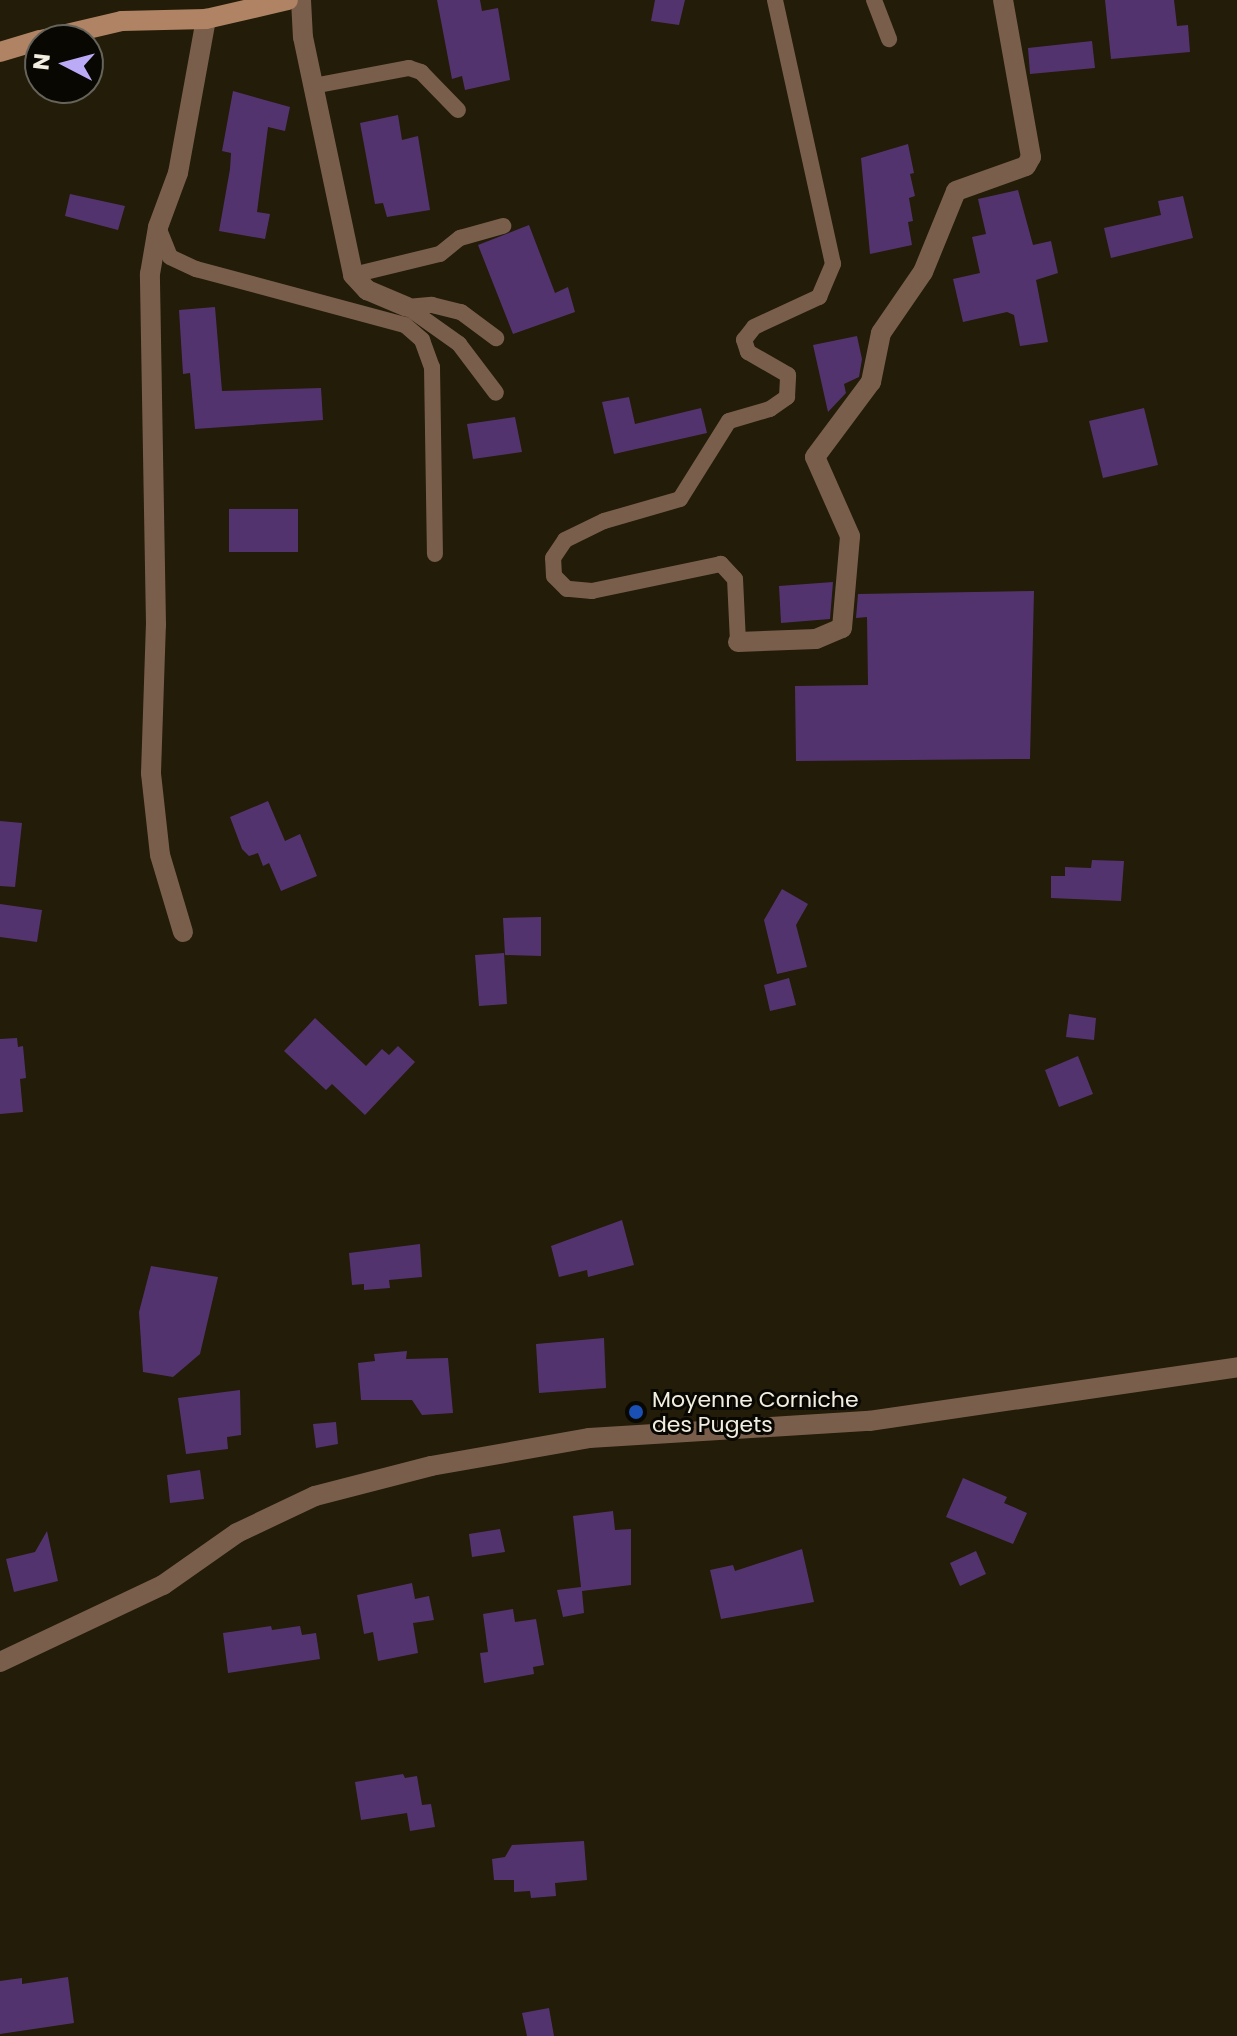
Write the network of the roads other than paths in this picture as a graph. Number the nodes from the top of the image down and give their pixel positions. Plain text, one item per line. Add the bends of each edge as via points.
1 (288, 0) edge
2 (301, 0) edge
3 (775, 0) edge
4 (874, 0) edge
5 (1003, 0) edge
6 (265, 4) edge
7 (206, 19) junction
8 (104, 25) edge
9 (889, 39) dead end
10 (24, 45) edge
11 (0, 52) edge
12 (313, 86) junction
13 (458, 110) dead end
14 (503, 226) dead end
15 (158, 227) junction
16 (353, 275) junction
17 (407, 307) junction
18 (496, 338) dead end
19 (496, 393) dead end
20 (435, 554) dead end
21 (738, 642) joint
22 (183, 932) dead end
23 (1237, 1367) edge
24 (0, 1662) edge

1 - 6 main road
2 - 12 street
3 - 21 lane via 833,264 819,297 754,327 744,340 748,352 788,375 787,397 770,409 729,421 680,499 604,521 565,540 553,558 554,576 567,589 592,591 721,564 735,579
4 - 9 lane
5 - 21 street via 1031,157 1026,166 956,191 923,272 881,333 871,382 815,457 850,536 842,628 816,639
6 - 7 main road
7 - 8 main road
7 - 15 street via 178,173
10 - 11 main road
12 - 13 lane via 409,68 421,72
12 - 16 street
14 - 16 lane via 460,238 440,254
15 - 20 lane via 170,257 196,269 405,325 422,340 432,367
15 - 22 street via 150,274 149,351 156,625 151,773 160,855
16 - 17 street via 367,290
17 - 18 lane via 432,305 461,312
17 - 19 lane via 459,344
23 - 24 street via 869,1421 589,1438 431,1466 315,1496 237,1533 163,1585

